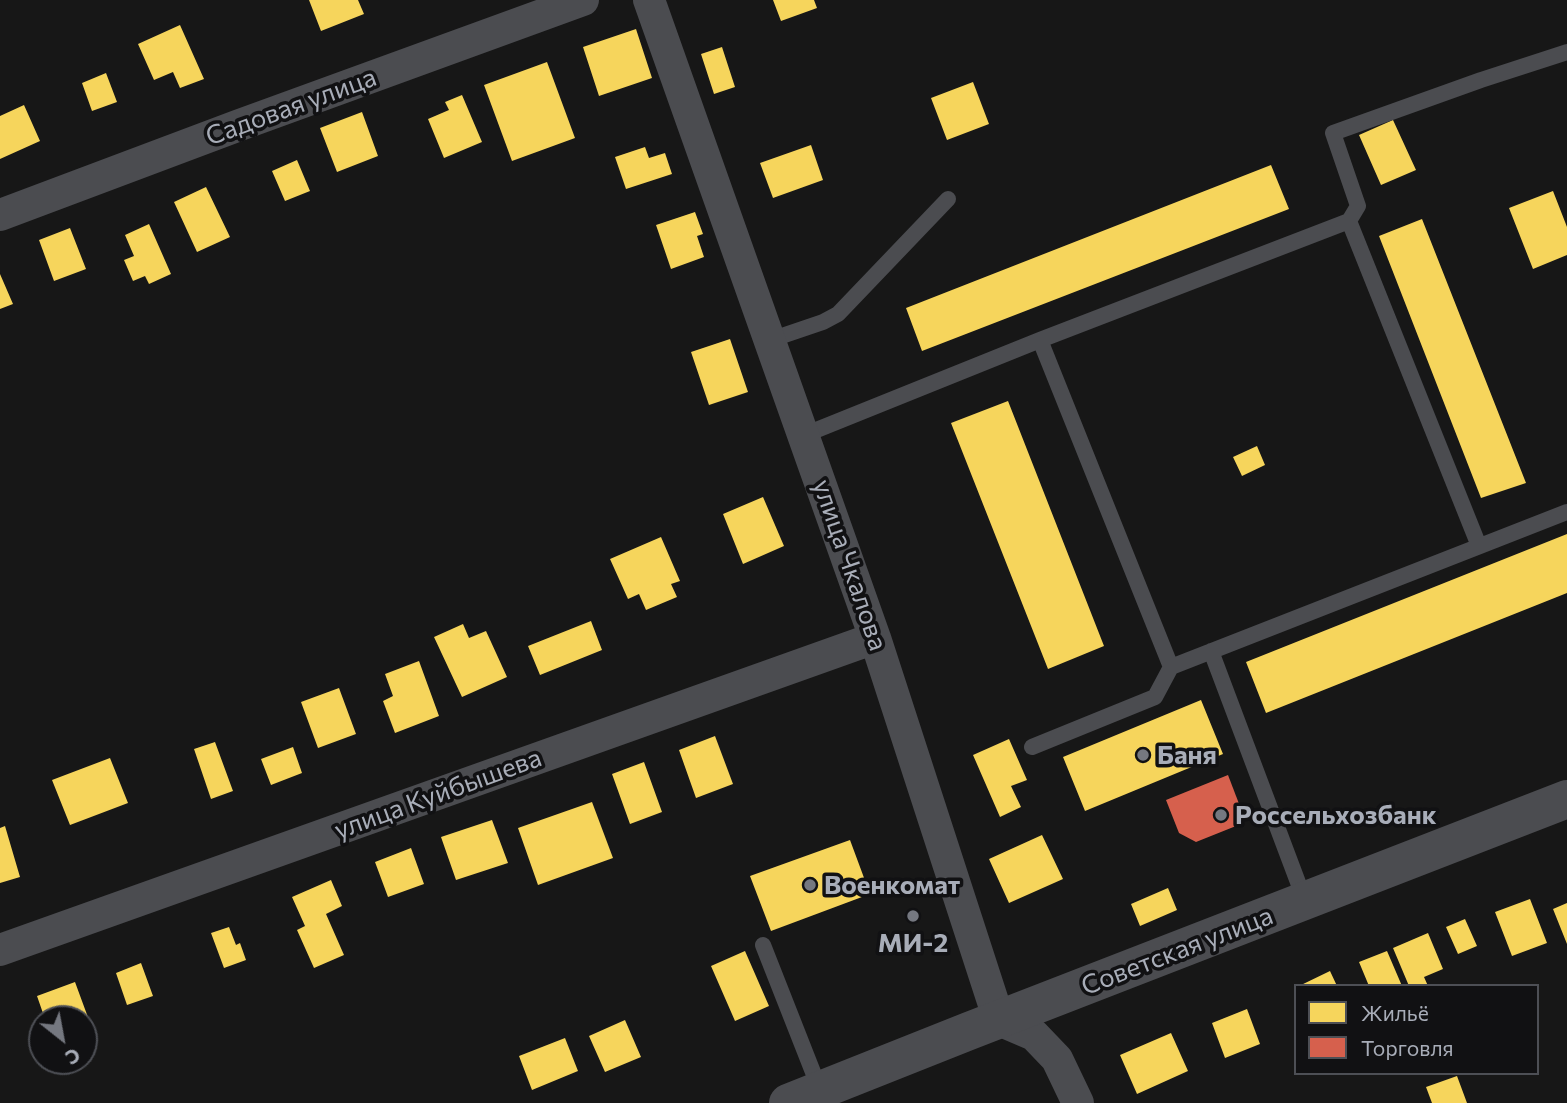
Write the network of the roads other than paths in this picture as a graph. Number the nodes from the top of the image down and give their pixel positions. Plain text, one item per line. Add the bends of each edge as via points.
1 (583, 0) edge
2 (649, 0) edge
3 (1567, 52) edge
4 (948, 199) dead end
5 (0, 215) edge
6 (1349, 221) junction
7 (770, 340) junction
8 (1040, 341) junction
9 (804, 435) junction
10 (1567, 512) edge
11 (1479, 546) junction
12 (875, 638) junction
13 (1211, 651) junction
14 (1171, 667) junction
15 (1032, 747) dead end
16 (1567, 799) edge
17 (1305, 901) junction
18 (763, 945) dead end
19 (0, 950) edge
20 (999, 1020) junction
21 (804, 1097) edge
22 (1078, 1103) edge

1 - 5 street, Садовая улица
2 - 7 street, улица Чкалова
3 - 6 lane via 1333,133 1359,206
4 - 7 lane via 838,314
6 - 8 lane
6 - 11 lane
7 - 9 street, улица Чкалова
8 - 9 lane
8 - 14 lane
9 - 12 street, улица Чкалова
10 - 11 lane
11 - 13 lane
12 - 19 street, улица Куйбышева
12 - 20 street, улица Чкалова
13 - 14 lane
13 - 17 lane
14 - 15 lane via 1155,697
16 - 17 street, Советская улица
17 - 20 street, Советская улица
18 - 21 lane
20 - 21 street, Советская улица
20 - 22 street via 1034,1035 1050,1051

